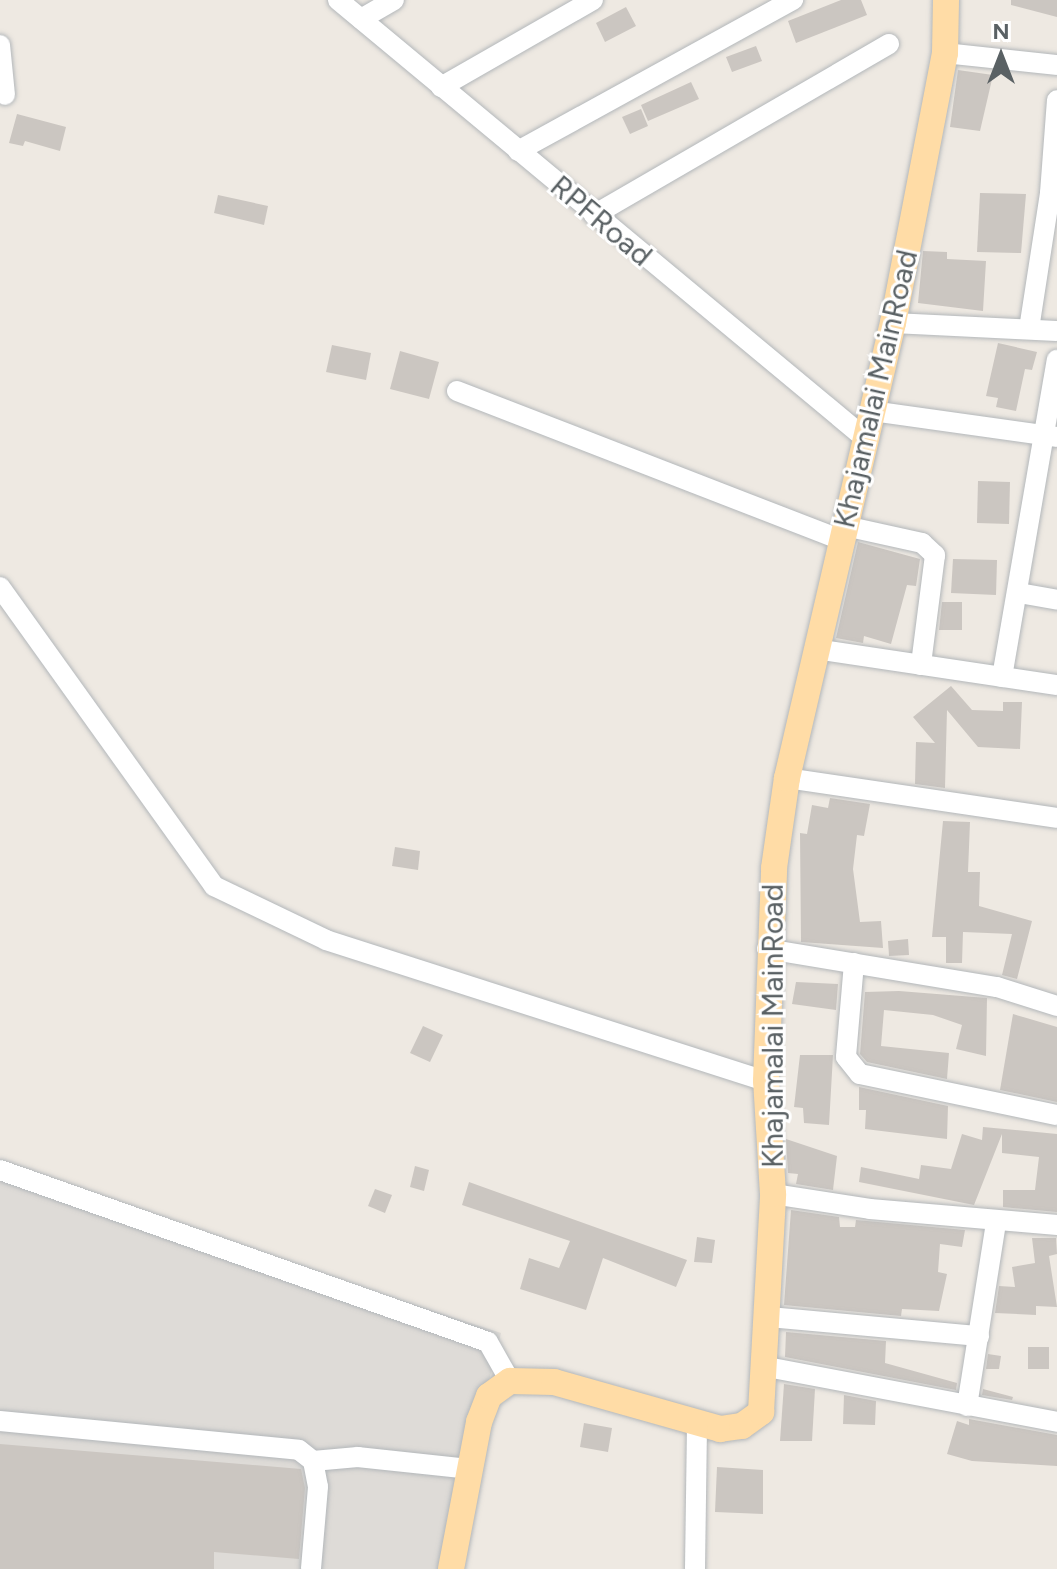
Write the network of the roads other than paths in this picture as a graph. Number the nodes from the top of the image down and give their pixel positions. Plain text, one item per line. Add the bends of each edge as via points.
1 (338, 0) edge
2 (394, 0) edge
3 (593, 0) edge
4 (793, 0) edge
5 (946, 0) edge
6 (361, 19) junction
7 (889, 44) dead end
8 (0, 45) edge
9 (945, 53) junction
10 (1057, 65) edge
11 (441, 87) junction
12 (5, 95) dead end
13 (1057, 100) edge
14 (518, 151) junction
15 (1053, 194) edge
16 (594, 215) junction
17 (893, 323) junction
18 (1029, 329) junction
19 (1057, 331) edge
20 (1057, 360) edge
21 (457, 391) dead end
22 (872, 411) junction
23 (1050, 436) edge
24 (866, 439) junction
25 (844, 533) junction
26 (0, 587) edge
27 (1019, 593) junction
28 (1057, 600) edge
29 (816, 649) junction
30 (921, 665) junction
31 (1002, 677) junction
32 (1057, 685) edge
33 (787, 778) junction
34 (1057, 818) edge
35 (767, 949) junction
36 (854, 963) junction
37 (1057, 1006) edge
38 (766, 1081) junction
39 (1057, 1115) edge
40 (0, 1170) edge
41 (773, 1194) junction
42 (996, 1222) junction
43 (1057, 1225) edge
44 (769, 1317) junction
45 (979, 1336) junction
46 (767, 1367) junction
47 (510, 1381) junction
48 (967, 1406) junction
49 (0, 1421) edge
50 (1057, 1422) edge
51 (697, 1423) junction
52 (313, 1461) junction
53 (470, 1469) junction
54 (311, 1569) edge
55 (451, 1569) edge
56 (695, 1569) edge

1 - 6 street, RPFRoad
2 - 6 street
3 - 11 street
4 - 14 street
5 - 9 main road, Khajamalai MainRoad
6 - 11 street, RPFRoad
7 - 16 street
8 - 12 street
9 - 10 street
9 - 17 main road, Khajamalai MainRoad
11 - 14 street, RPFRoad
13 - 15 street
14 - 16 street, RPFRoad
15 - 18 street
16 - 24 street, RPFRoad
17 - 18 street
17 - 22 main road, Khajamalai MainRoad
18 - 19 street
20 - 23 street
21 - 25 street
22 - 23 street
22 - 24 main road, Khajamalai MainRoad
23 - 27 street
24 - 25 main road, Khajamalai MainRoad
25 - 29 main road, Khajamalai MainRoad
25 - 30 street via 922,543 935,555
26 - 38 street via 214,886 326,940
27 - 28 street
27 - 31 street
29 - 30 street
29 - 33 main road, Khajamalai MainRoad
30 - 31 street
31 - 32 street
33 - 34 street
33 - 35 main road, Khajamalai MainRoad
35 - 36 street
35 - 38 main road, Khajamalai MainRoad
36 - 37 street via 997,987
36 - 39 street via 846,1057 860,1074
38 - 41 main road, Khajamalai MainRoad
40 - 47 street via 488,1342
41 - 42 street
41 - 44 main road, Khajamalai MainRoad
42 - 43 street
42 - 45 street
44 - 45 street
44 - 46 main road, Khajamalai MainRoad
45 - 48 street
46 - 48 street
46 - 51 main road, Khajamalai MainRoad via 761,1412 742,1426 720,1429
47 - 51 main road, Khajamalai MainRoad via 554,1382
47 - 53 main road via 489,1396
48 - 50 street
49 - 52 street via 275,1444 299,1450
51 - 56 street
52 - 53 street via 358,1457
52 - 54 street via 318,1487
53 - 55 main road

